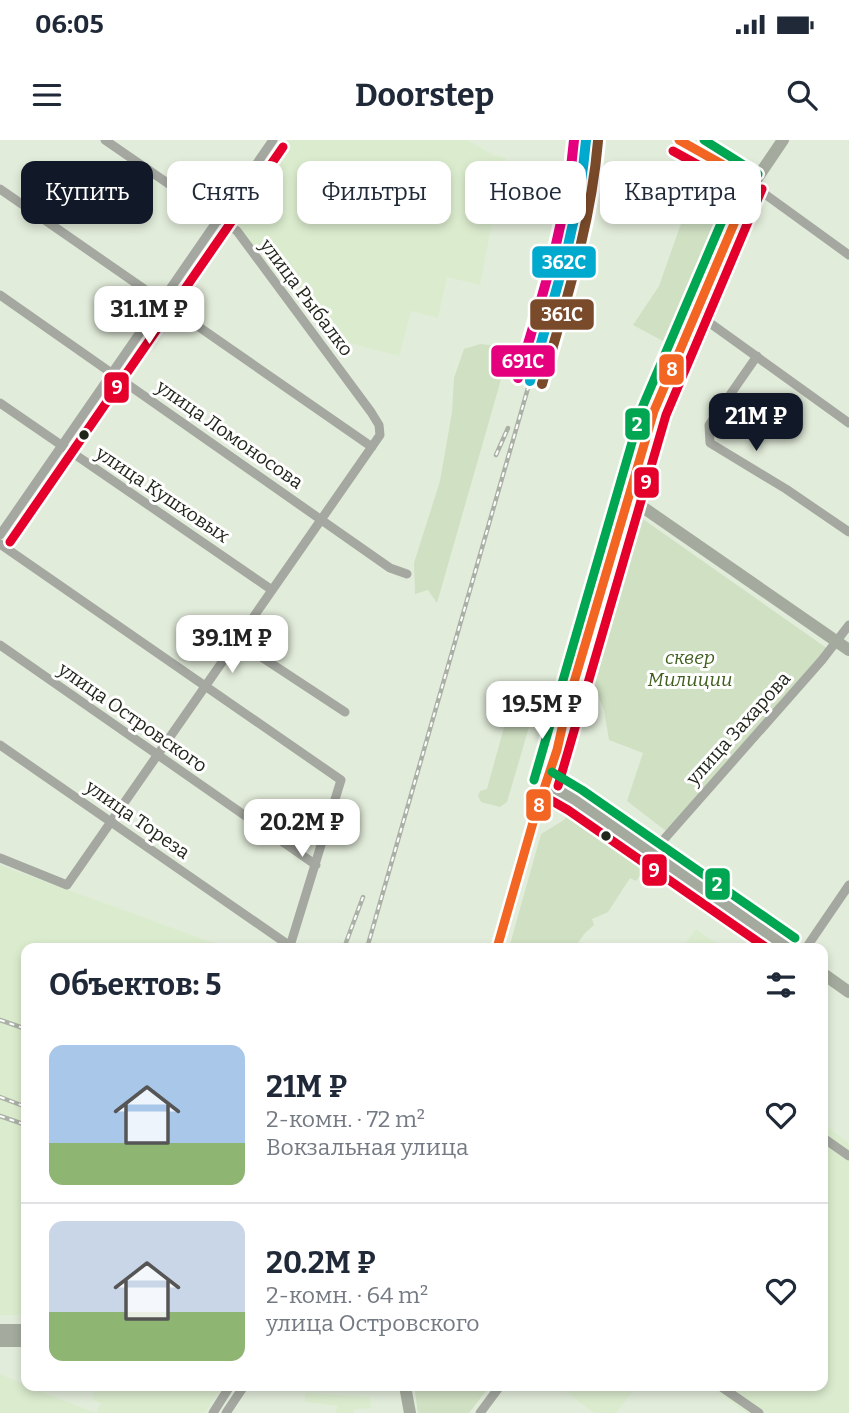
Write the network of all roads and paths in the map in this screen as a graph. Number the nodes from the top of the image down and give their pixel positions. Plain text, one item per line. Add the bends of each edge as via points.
1 (105, 140) edge
2 (273, 140) edge
3 (679, 140) edge
4 (710, 140) edge
5 (783, 140) edge
6 (710, 157) junction
7 (259, 161) edge
8 (716, 161) edge
9 (761, 170) edge
10 (167, 183) edge
11 (0, 189) edge
12 (761, 191) edge
13 (216, 224) edge
14 (226, 224) edge
15 (734, 224) edge
16 (849, 255) edge
17 (0, 296) edge
18 (162, 301) junction
19 (696, 313) junction
20 (757, 356) junction
21 (112, 374) junction
22 (0, 403) edge
23 (849, 424) edge
24 (62, 447) junction
25 (372, 447) junction
26 (628, 497) junction
27 (320, 518) junction
28 (849, 533) edge
29 (0, 535) edge
30 (0, 544) edge
31 (407, 574) dead end
32 (272, 590) junction
33 (849, 625) edge
34 (237, 641) junction
35 (836, 641) junction
36 (0, 645) edge
37 (849, 650) edge
38 (205, 687) junction
39 (345, 712) dead end
40 (0, 745) edge
41 (157, 755) junction
42 (546, 783) junction
43 (111, 821) junction
44 (651, 854) junction
45 (0, 858) edge
46 (316, 865) junction
47 (849, 885) edge
48 (285, 943) edge
49 (291, 943) edge
50 (498, 943) edge
51 (781, 943) edge
52 (809, 943) edge
53 (828, 977) edge
54 (849, 992) edge
55 (828, 1142) edge
56 (849, 1156) edge
57 (0, 1330) edge
58 (21, 1330) edge
59 (0, 1341) edge
60 (21, 1341) edge
61 (227, 1391) edge
62 (241, 1391) edge
63 (406, 1391) edge
64 (496, 1391) edge
65 (727, 1391) edge
66 (213, 1413) edge
67 (226, 1413) edge
68 (410, 1413) edge
69 (480, 1413) edge
70 (759, 1413) edge

1 - 10 street, улица Рыбалко
2 - 7 street
3 - 6 main road
4 - 6 street
5 - 9 main road
6 - 8 main road
11 - 18 street
12 - 16 street
13 - 18 street
14 - 25 street, улица Рыбалко via 237,231 371,412 380,431
15 - 19 main road
17 - 21 street, улица Ломоносова
18 - 21 street
18 - 25 street
19 - 20 street
19 - 26 main road via 654,411
20 - 23 street
20 - 28 street via 709,425 710,443
21 - 24 street
21 - 27 street, улица Ломоносова
22 - 24 street, улица Кушховых
24 - 29 street
24 - 32 street, улица Кушховых
25 - 27 street
26 - 35 main road
26 - 42 main road
27 - 31 street, улица Ломоносова via 390,568
27 - 32 street
30 - 38 street
32 - 34 street
33 - 35 street, улица Захарова
34 - 38 street
34 - 39 street
35 - 37 main road
35 - 44 street, улица Захарова
36 - 41 street, улица Островского
38 - 41 street
38 - 46 street via 341,780
40 - 43 street, улица Тореза
41 - 43 street
41 - 46 street, улица Островского
42 - 44 main road
42 - 50 main road
43 - 45 street via 67,884
43 - 48 street, улица Тореза
44 - 51 main road
46 - 49 street, улица Тореза
47 - 52 street
53 - 54 main road
55 - 56 street
57 - 58 main road
59 - 60 main road
61 - 66 street
62 - 67 street
63 - 68 main road
64 - 69 street
65 - 70 street

